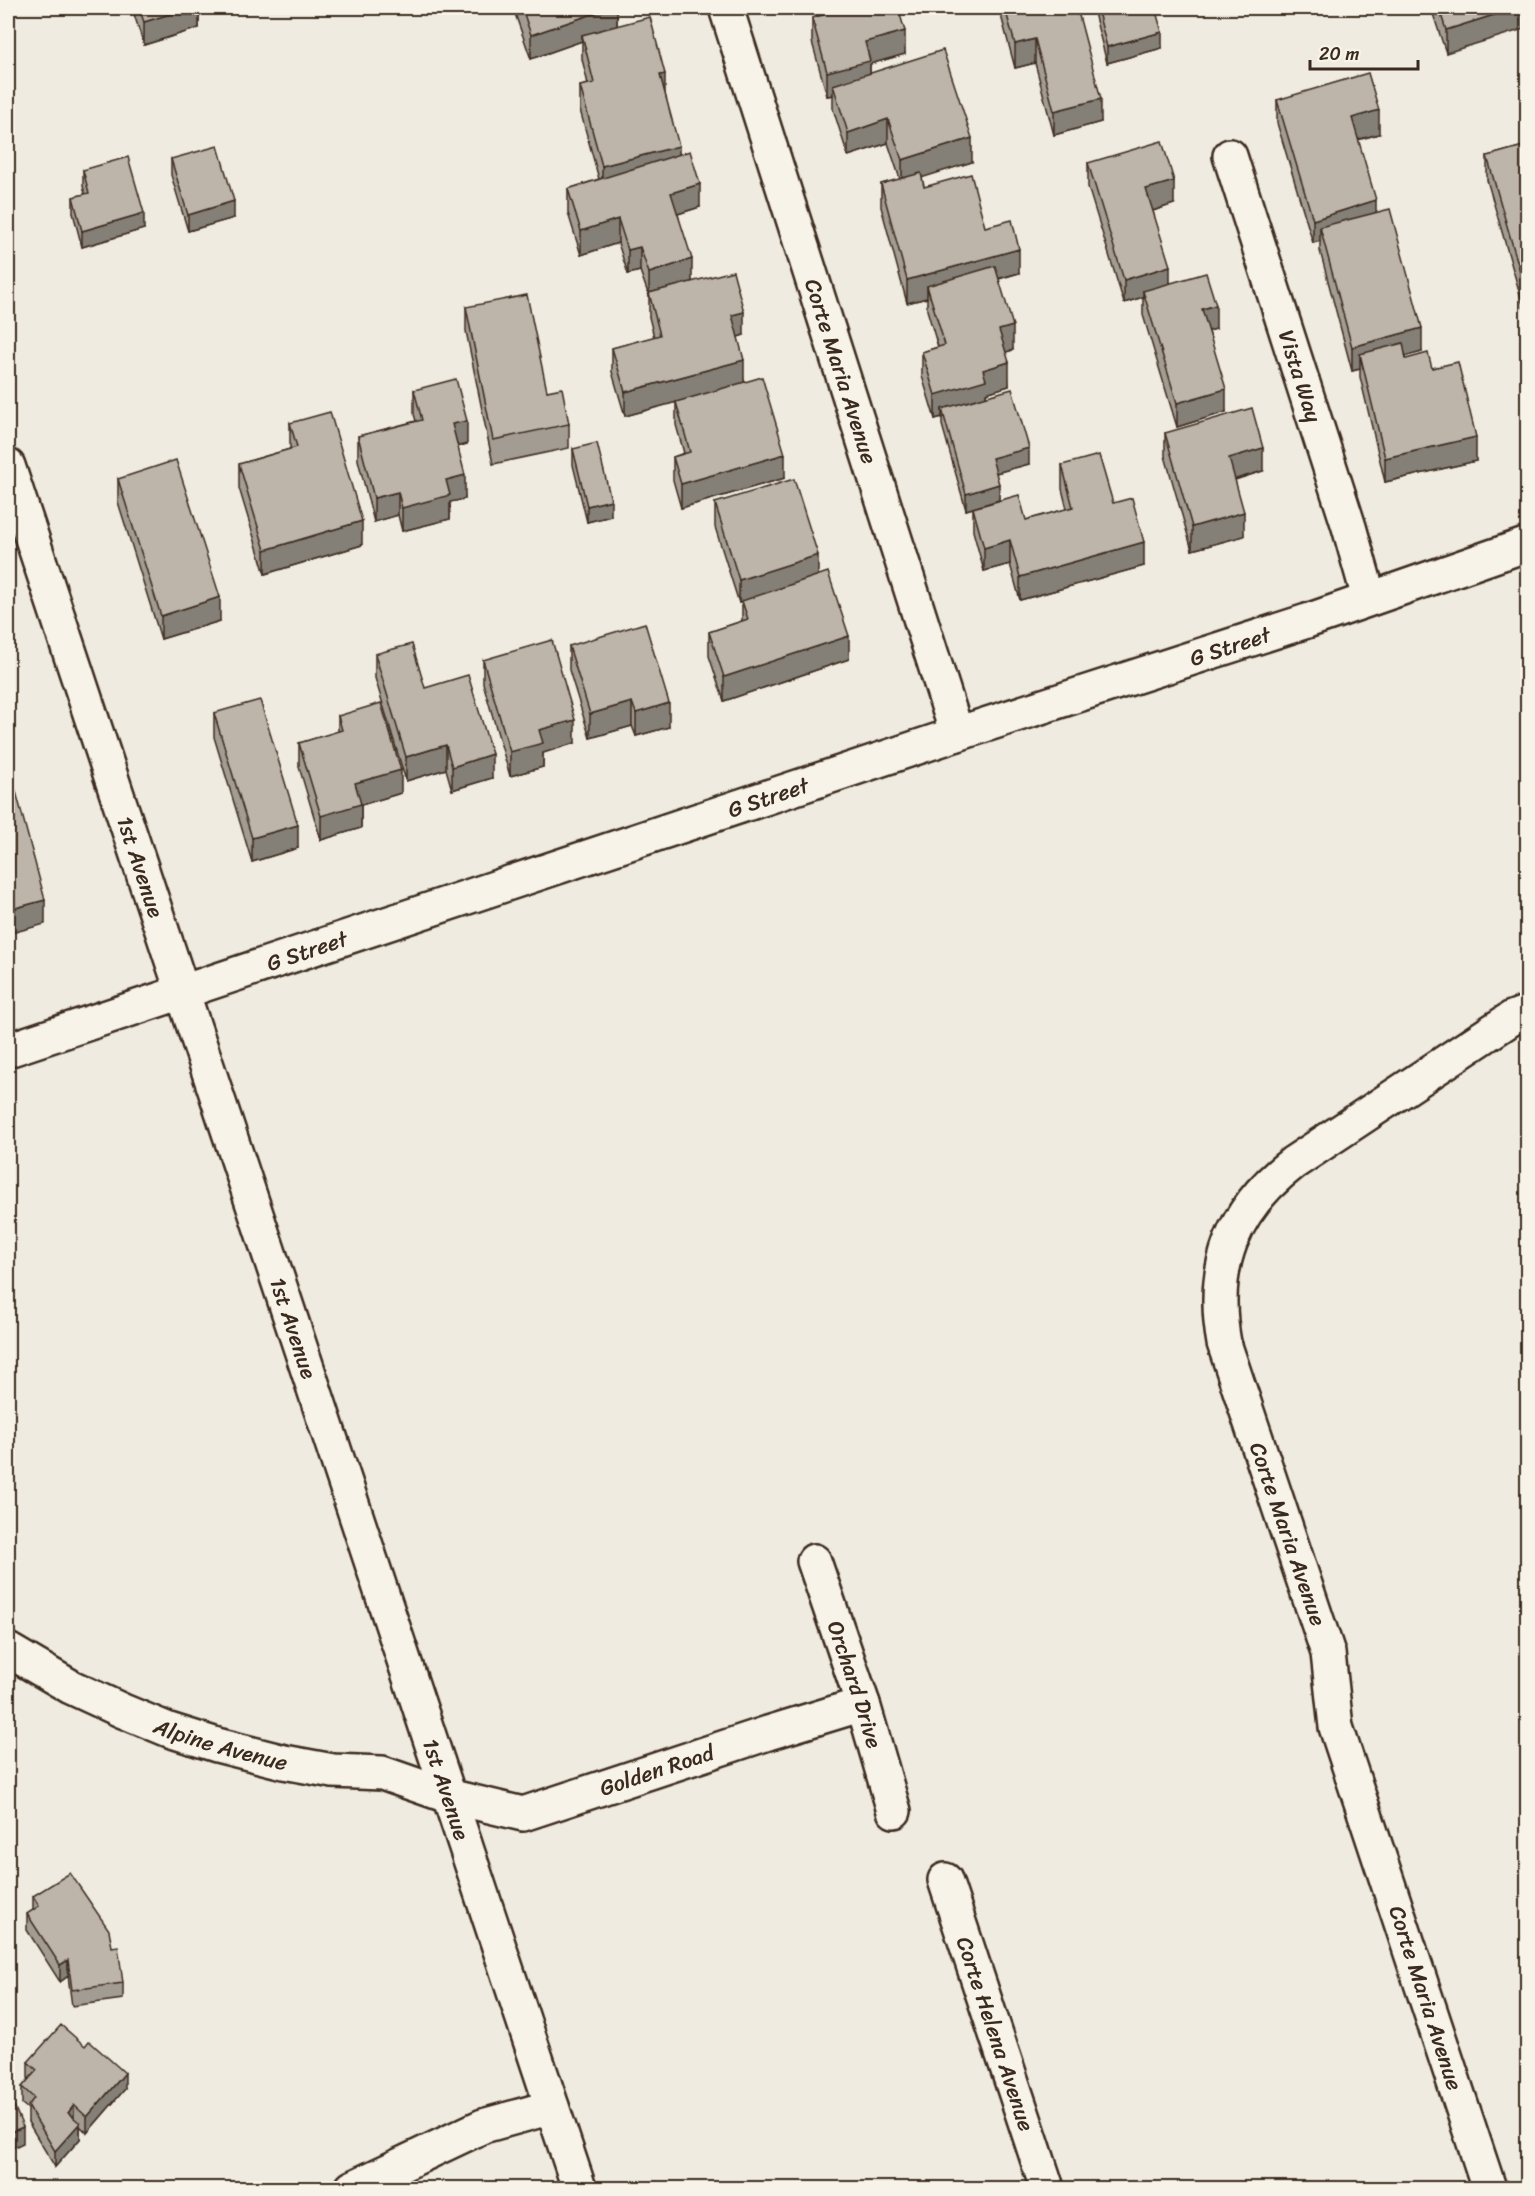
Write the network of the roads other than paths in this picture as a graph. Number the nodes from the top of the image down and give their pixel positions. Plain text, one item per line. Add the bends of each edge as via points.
1 (726, 8) edge
2 (1230, 156) dead end
3 (8, 466) edge
4 (1527, 544) edge
5 (1369, 597) junction
6 (957, 734) junction
7 (182, 992) junction
8 (1527, 1012) edge
9 (8, 1050) edge
10 (814, 1561) dead end
11 (8, 1650) edge
12 (863, 1704) junction
13 (448, 1796) junction
14 (894, 1811) dead end
15 (945, 1880) dead end
16 (552, 2107) junction
17 (352, 2188) edge
18 (579, 2188) edge
19 (1047, 2188) edge
20 (1490, 2188) edge

1 - 6 street, Corte Maria Avenue
2 - 5 street, Vista Way
3 - 7 street, 1st Avenue
4 - 5 street, G Street
5 - 6 street, G Street via 1307,621
6 - 7 street, G Street
7 - 9 street, G Street
7 - 13 street, 1st Avenue
8 - 20 street, Corte Maria Avenue via 1512,1018 1273,1178 1255,1197 1230,1241 1219,1291 1224,1342 1328,1653 1336,1727
10 - 12 street, Orchard Drive
11 - 13 street, Alpine Avenue via 71,1687 169,1730 284,1762 333,1771 382,1773
12 - 13 street, Golden Road via 523,1814
12 - 14 street, Orchard Drive
13 - 16 street, 1st Avenue
15 - 19 street, Corte Helena Avenue
16 - 17 street via 483,2126
16 - 18 street, 1st Avenue

